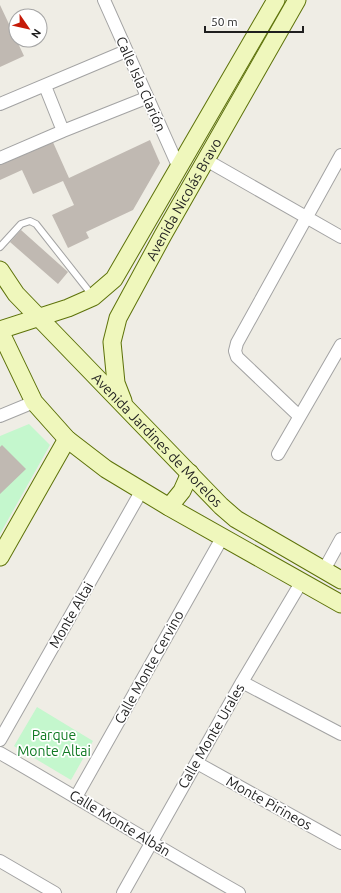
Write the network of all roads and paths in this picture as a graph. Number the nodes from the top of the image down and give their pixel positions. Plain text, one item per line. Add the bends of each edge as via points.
1 (104, 0) edge
2 (276, 0) edge
3 (297, 0) edge
4 (126, 51) junction
5 (44, 86) junction
6 (146, 98) junction
7 (0, 104) edge
8 (63, 131) junction
9 (341, 155) edge
10 (0, 158) edge
11 (206, 160) junction
12 (179, 168) junction
13 (306, 217) junction
14 (146, 227) junction
15 (163, 236) junction
16 (341, 237) edge
17 (0, 247) edge
18 (0, 270) edge
19 (93, 297) junction
20 (38, 317) junction
21 (0, 331) edge
22 (341, 345) edge
23 (34, 402) junction
24 (126, 409) junction
25 (0, 416) edge
26 (300, 416) junction
27 (67, 439) junction
28 (278, 454) dead end
29 (190, 473) junction
30 (142, 490) junction
31 (169, 507) junction
32 (222, 538) junction
33 (341, 539) edge
34 (0, 556) edge
35 (324, 570) junction
36 (341, 580) edge
37 (302, 581) junction
38 (341, 604) edge
39 (242, 682) junction
40 (341, 734) edge
41 (0, 740) edge
42 (0, 753) edge
43 (196, 763) junction
44 (76, 797) junction
45 (151, 843) junction
46 (341, 843) edge
47 (0, 861) edge
48 (225, 890) edge
49 (55, 893) edge
50 (123, 893) edge
51 (240, 893) edge

1 - 4 street, Calle Isla Clarión
2 - 12 street, Avenida Nicolás Bravo
3 - 11 street, Avenida Nicolás Bravo
4 - 5 street
4 - 6 street, Calle Isla Clarión
5 - 7 street
5 - 8 street
6 - 8 street
6 - 12 street, Calle Isla Clarión
8 - 10 street
9 - 13 street
11 - 13 street
11 - 15 street, Avenida Nicolás Bravo
12 - 14 street, Avenida Nicolás Bravo
13 - 16 street
13 - 26 street via 234,351
14 - 15 street
14 - 19 street, Avenida Nicolás Bravo via 114,279
15 - 24 street, Avenida Nicolás Bravo via 118,318 112,342 116,384
17 - 19 lane via 22,224 30,221 36,224
18 - 20 street, Avenida Jardines de Morelos via 16,294
19 - 20 street, Avenida Nicolás Bravo
20 - 21 street, Avenida Nicolás Bravo
20 - 24 street, Avenida Jardines de Morelos
21 - 23 street, Avenida Jardines de Morelos
22 - 26 street
23 - 25 street
23 - 27 street, Avenida Jardines de Morelos
24 - 29 street, Avenida Jardines de Morelos
26 - 28 street
27 - 30 street, Avenida Jardines de Morelos via 106,469
27 - 34 street
29 - 31 street via 182,491
29 - 35 street, Avenida Jardines de Morelos via 236,519
30 - 31 street, Avenida Jardines de Morelos
30 - 41 street, Monte Altai
31 - 32 street, Avenida Jardines de Morelos
32 - 37 street, Avenida Jardines de Morelos
32 - 44 street, Calle Monte Cervino
33 - 35 street
35 - 36 street, Avenida Jardines de Morelos
37 - 38 street, Avenida Jardines de Morelos
37 - 39 street, Calle Monte Urales
39 - 40 street
39 - 43 street, Calle Monte Urales
42 - 44 street, Calle Monte Albán
43 - 45 street, Calle Monte Urales
43 - 46 street, Monte Pirineos
44 - 45 street, Calle Monte Albán
45 - 48 street, Calle Monte Albán
45 - 50 street, Calle Monte Urales
47 - 49 street
48 - 51 street, Calle Monte Albán

